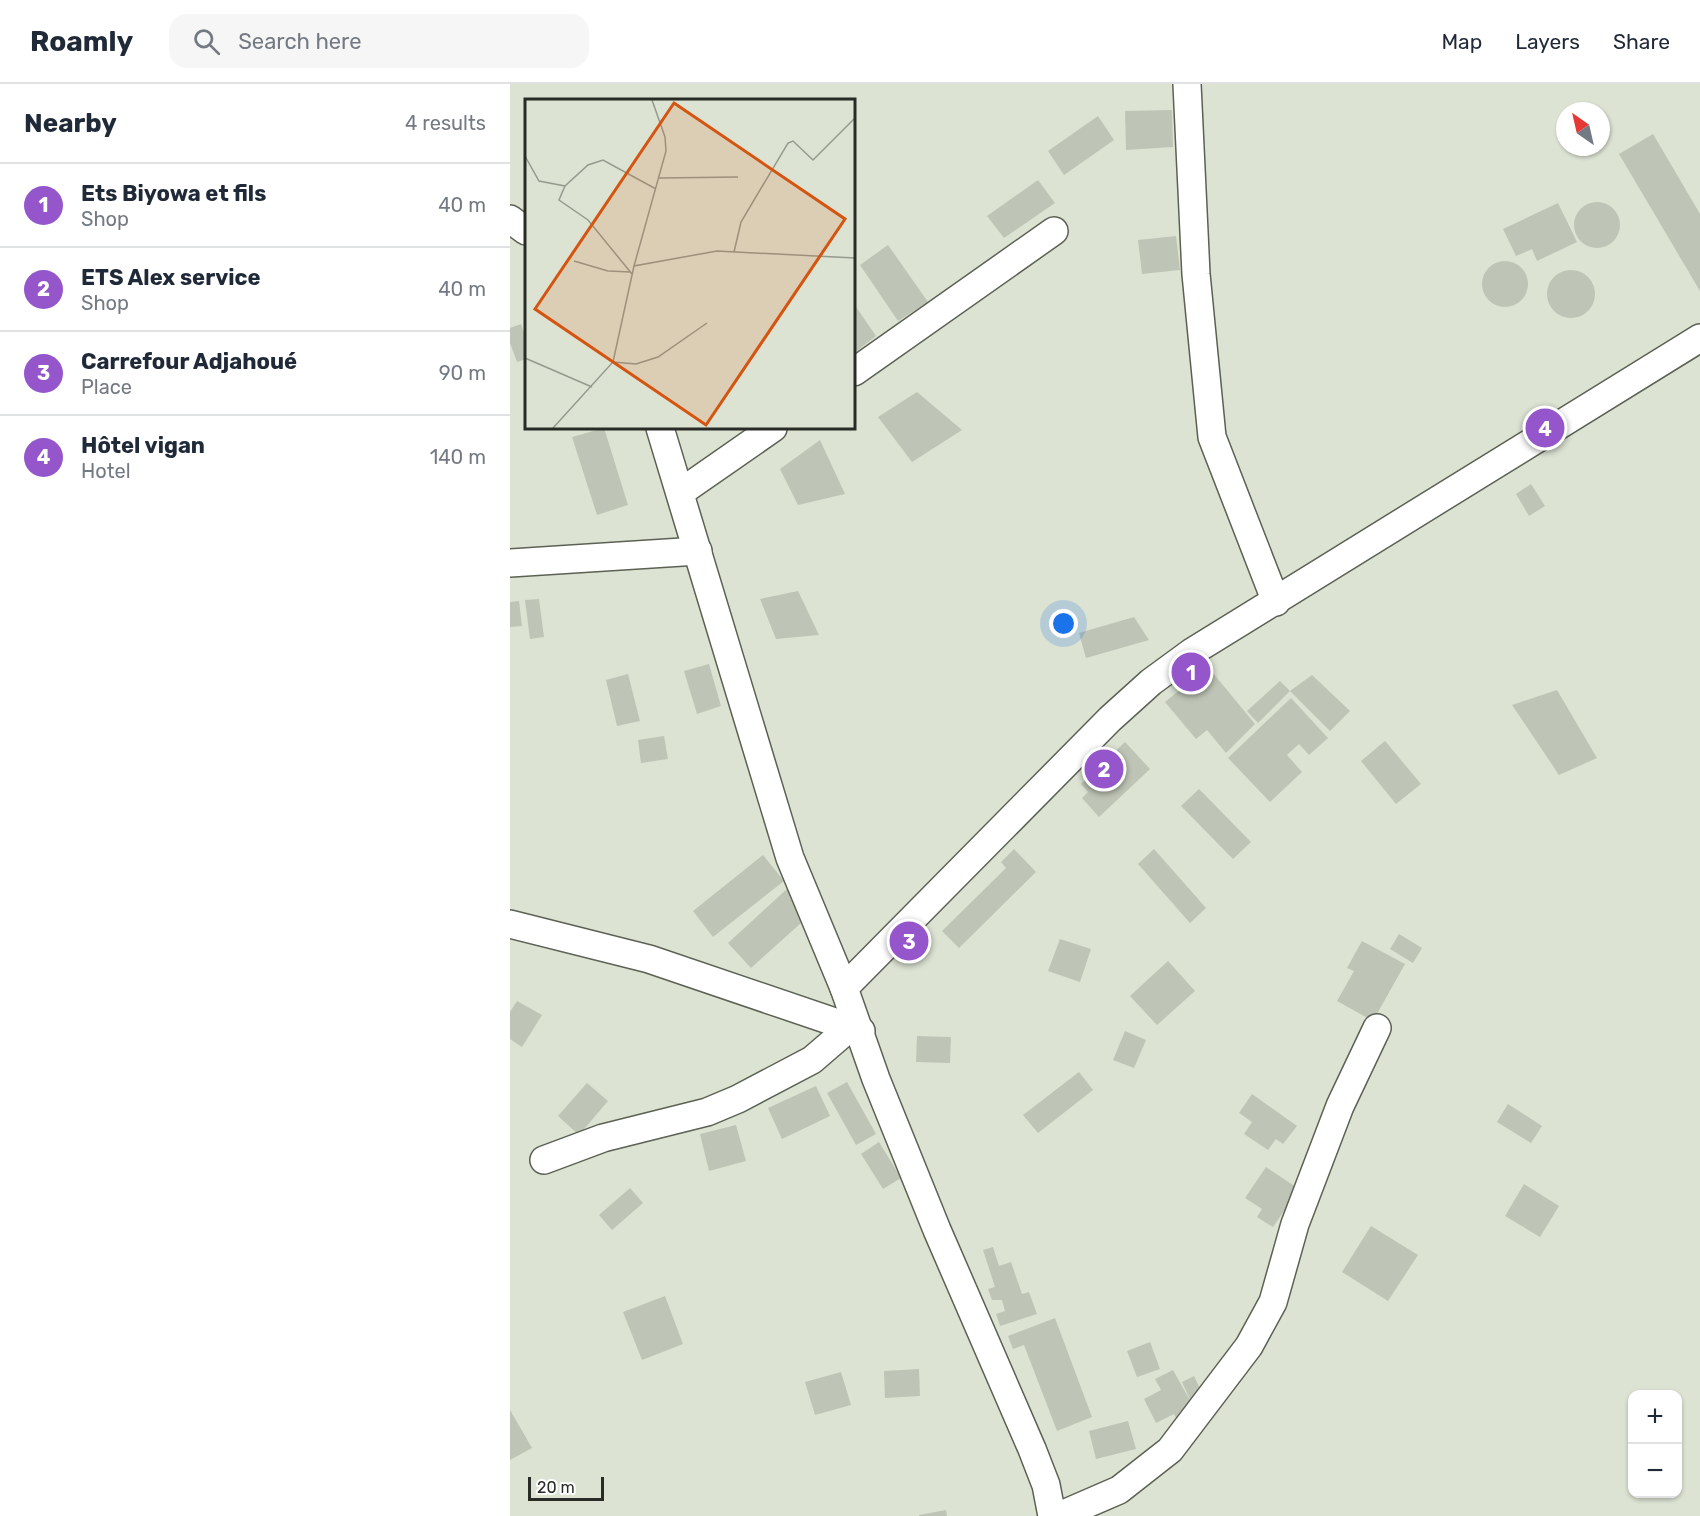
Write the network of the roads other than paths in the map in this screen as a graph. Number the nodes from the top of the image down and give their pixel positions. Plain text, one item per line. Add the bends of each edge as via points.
1 (1187, 84) edge
2 (510, 219) edge
3 (525, 230) edge
4 (1054, 231) dead end
5 (1700, 338) edge
6 (855, 371) edge
7 (660, 429) edge
8 (772, 429) edge
9 (681, 492) junction
10 (698, 551) junction
11 (510, 563) edge
12 (1276, 602) junction
13 (510, 924) edge
14 (844, 988) junction
15 (1377, 1028) dead end
16 (855, 1030) junction
17 (544, 1160) dead end
18 (1053, 1516) edge
19 (1059, 1516) edge

1 - 12 street via 1196,274 1212,438
2 - 3 street
4 - 6 street
5 - 12 street
7 - 9 street
8 - 9 street
9 - 10 street
10 - 11 street
10 - 14 street via 790,858
12 - 14 street via 1192,652 1151,682
13 - 16 street via 649,959
14 - 16 street
15 - 19 street via 1340,1106 1295,1224 1273,1302 1250,1346 1170,1450 1119,1490
16 - 17 street via 812,1060 738,1099 706,1112 603,1137
16 - 18 street via 1032,1449

